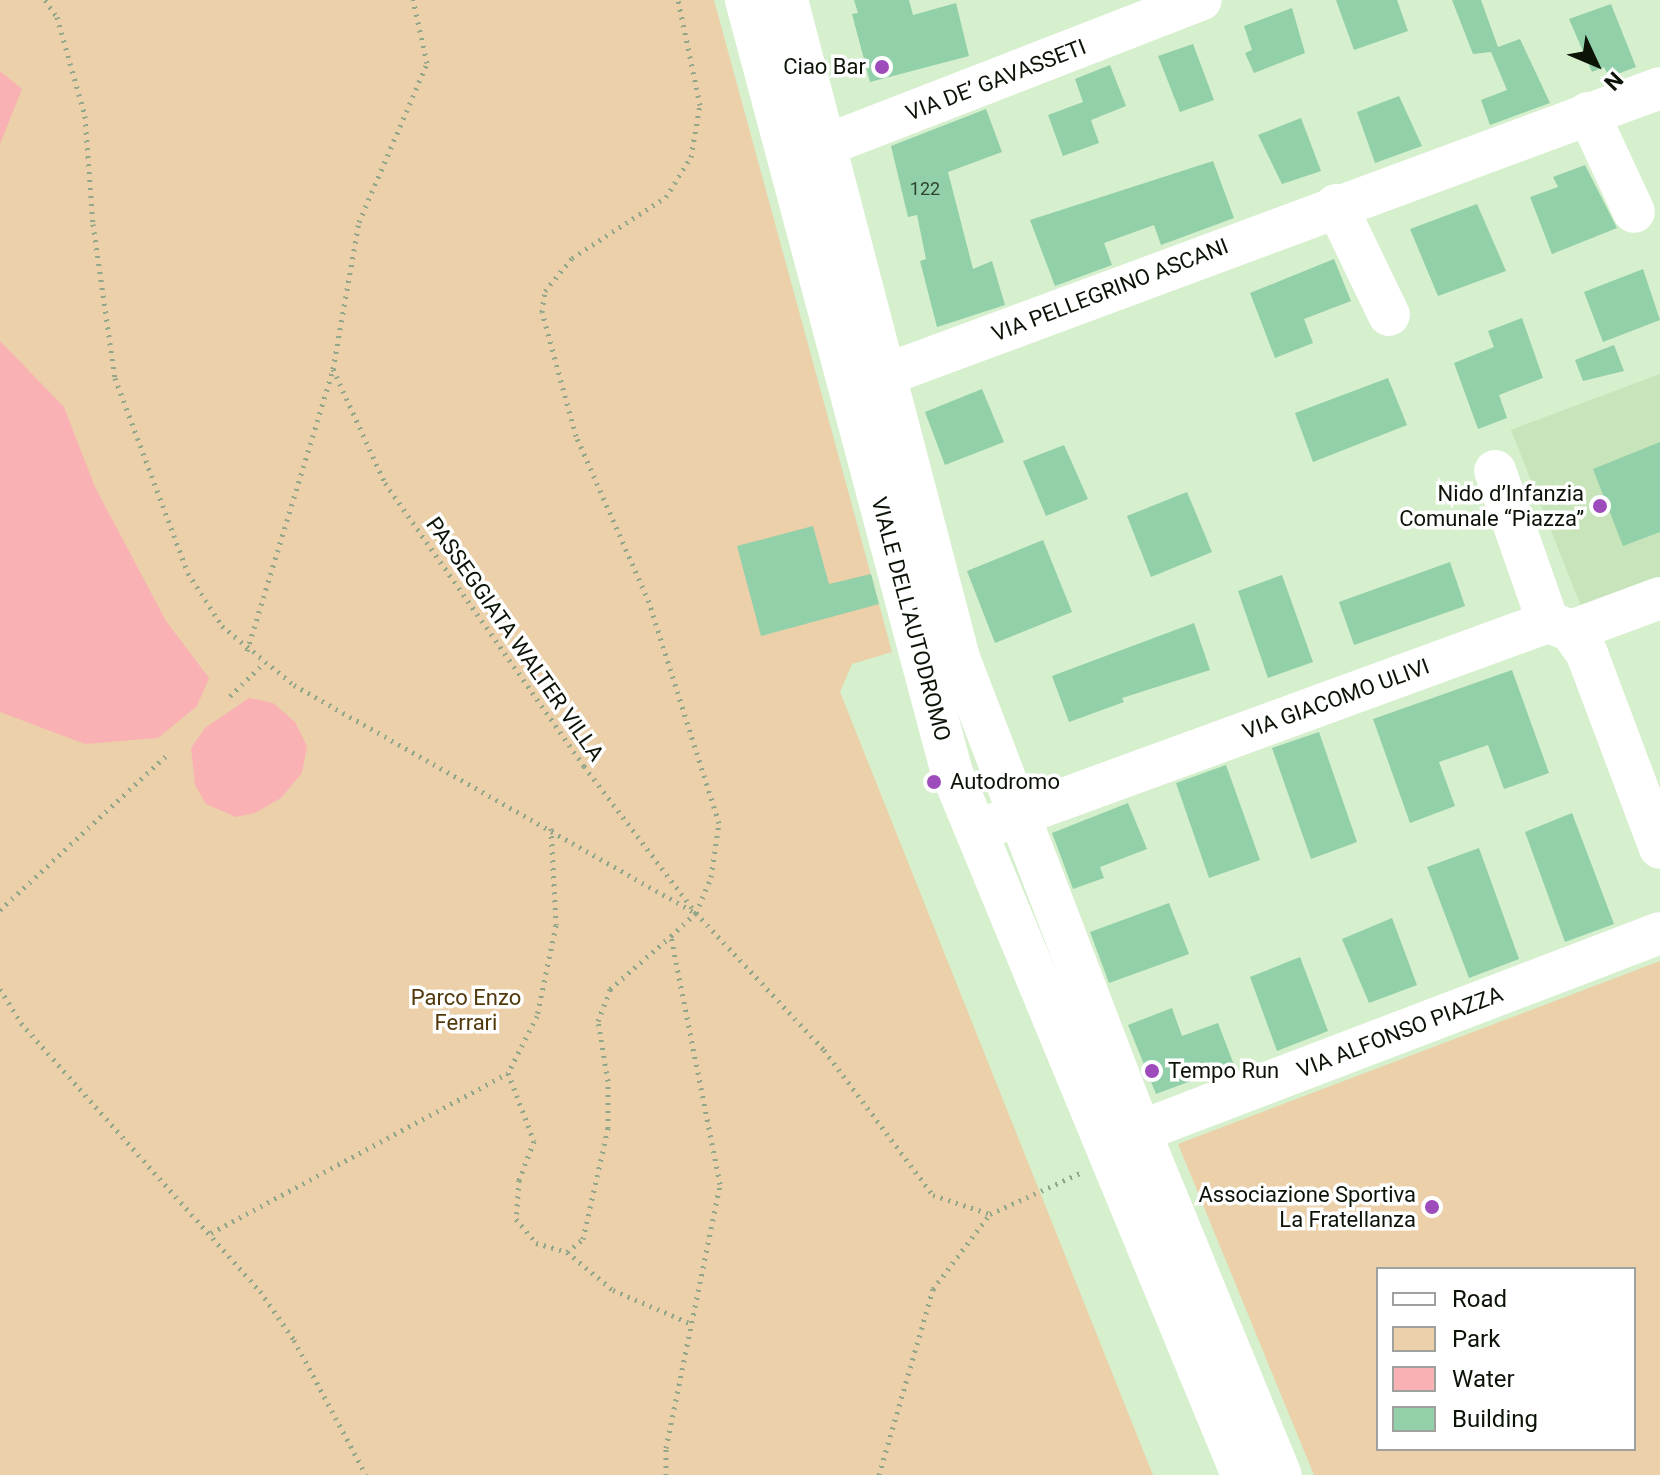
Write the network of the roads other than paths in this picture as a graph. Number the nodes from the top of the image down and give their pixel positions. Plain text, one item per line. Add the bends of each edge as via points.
1 (746, 0) edge
2 (787, 0) edge
3 (1201, 0) edge
4 (1660, 88) edge
5 (1588, 113) junction
6 (806, 153) junction
7 (1336, 205) junction
8 (1634, 212) dead end
9 (1389, 315) dead end
10 (885, 375) junction
11 (1495, 471) dead end
12 (1660, 598) edge
13 (1560, 626) junction
14 (941, 664) junction
15 (1019, 814) junction
16 (973, 832) junction
17 (1660, 848) edge
18 (1660, 933) edge
19 (1141, 1131) junction
20 (1152, 1212) junction
21 (1242, 1475) edge
22 (1281, 1475) edge

1 - 6 street, VIALE DELL'AUTODROMO
2 - 6 street, VIALE DELL'AUTODROMO
3 - 6 street, VIA DE’ GAVASSETI
4 - 5 street, VIA PELLEGRINO ASCANI
5 - 7 street, VIA PELLEGRINO ASCANI
5 - 8 street
6 - 10 street, VIALE DELL'AUTODROMO
6 - 14 street, VIALE DELL'AUTODROMO
7 - 9 street
7 - 10 street, VIA PELLEGRINO ASCANI
10 - 14 street, VIALE DELL'AUTODROMO
11 - 13 street
12 - 13 street, VIA GIACOMO ULIVI
13 - 15 street, VIA GIACOMO ULIVI
13 - 17 street via 1587,654
14 - 15 street, VIALE DELL'AUTODROMO
14 - 16 street, VIALE DELL'AUTODROMO
15 - 16 street, VIA GIACOMO ULIVI
15 - 19 street, VIALE DELL'AUTODROMO
16 - 20 street, VIALE DELL'AUTODROMO
18 - 19 street, VIA ALFONSO PIAZZA
19 - 20 street, VIALE DELL'AUTODROMO
20 - 21 street, VIALE DELL'AUTODROMO
20 - 22 street, VIALE DELL'AUTODROMO

